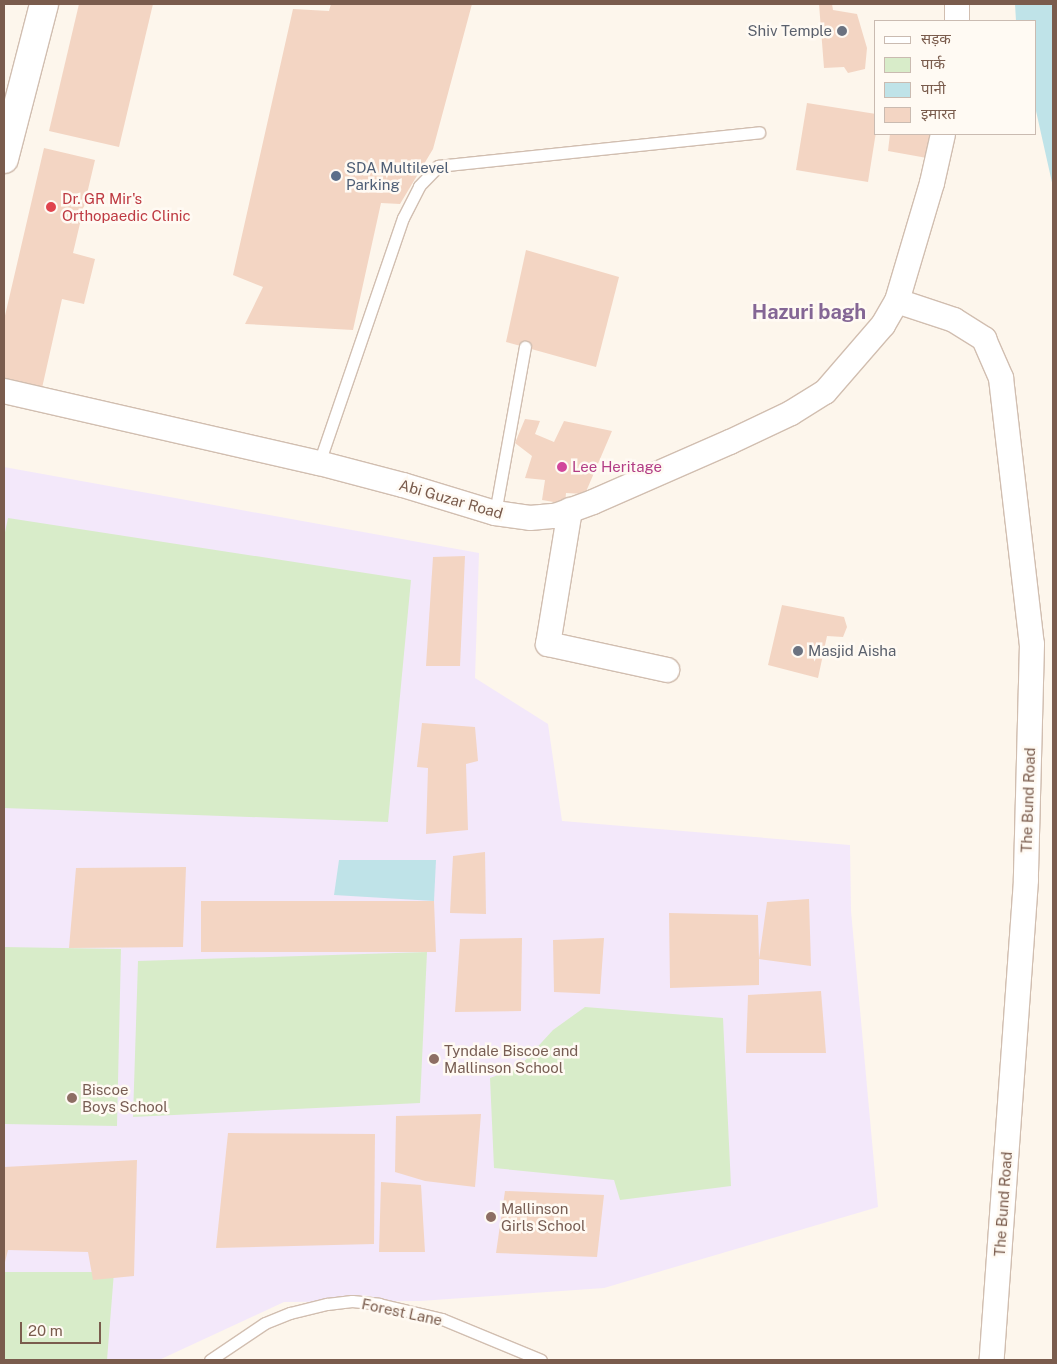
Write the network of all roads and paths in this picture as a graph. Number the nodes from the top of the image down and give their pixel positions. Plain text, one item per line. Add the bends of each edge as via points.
1 (44, 4) edge
2 (957, 4) edge
3 (957, 20) edge
4 (759, 132) dead end
5 (944, 135) edge
6 (4, 158) edge
7 (897, 301) junction
8 (524, 347) dead end
9 (4, 391) edge
10 (319, 463) junction
11 (570, 510) junction
12 (495, 513) junction
13 (667, 670) dead end
14 (210, 1360) edge
15 (541, 1360) edge
16 (992, 1360) edge

1 - 6 main road
2 - 3 street
4 - 10 lane via 438,166 419,186 404,218
5 - 7 street, Abi Guzar Road
7 - 11 street, Abi Guzar Road via 883,325 825,392 791,413 730,442
7 - 16 street, The Bund Road via 954,320 984,339 1001,378 1032,644 1026,880
8 - 12 lane
9 - 10 street, Abi Guzar Road
10 - 12 street, Abi Guzar Road
11 - 12 street, Abi Guzar Road via 555,516 530,518
11 - 13 street via 548,644
14 - 15 lane, Forest Lane via 265,1324 290,1313 352,1301 442,1318

